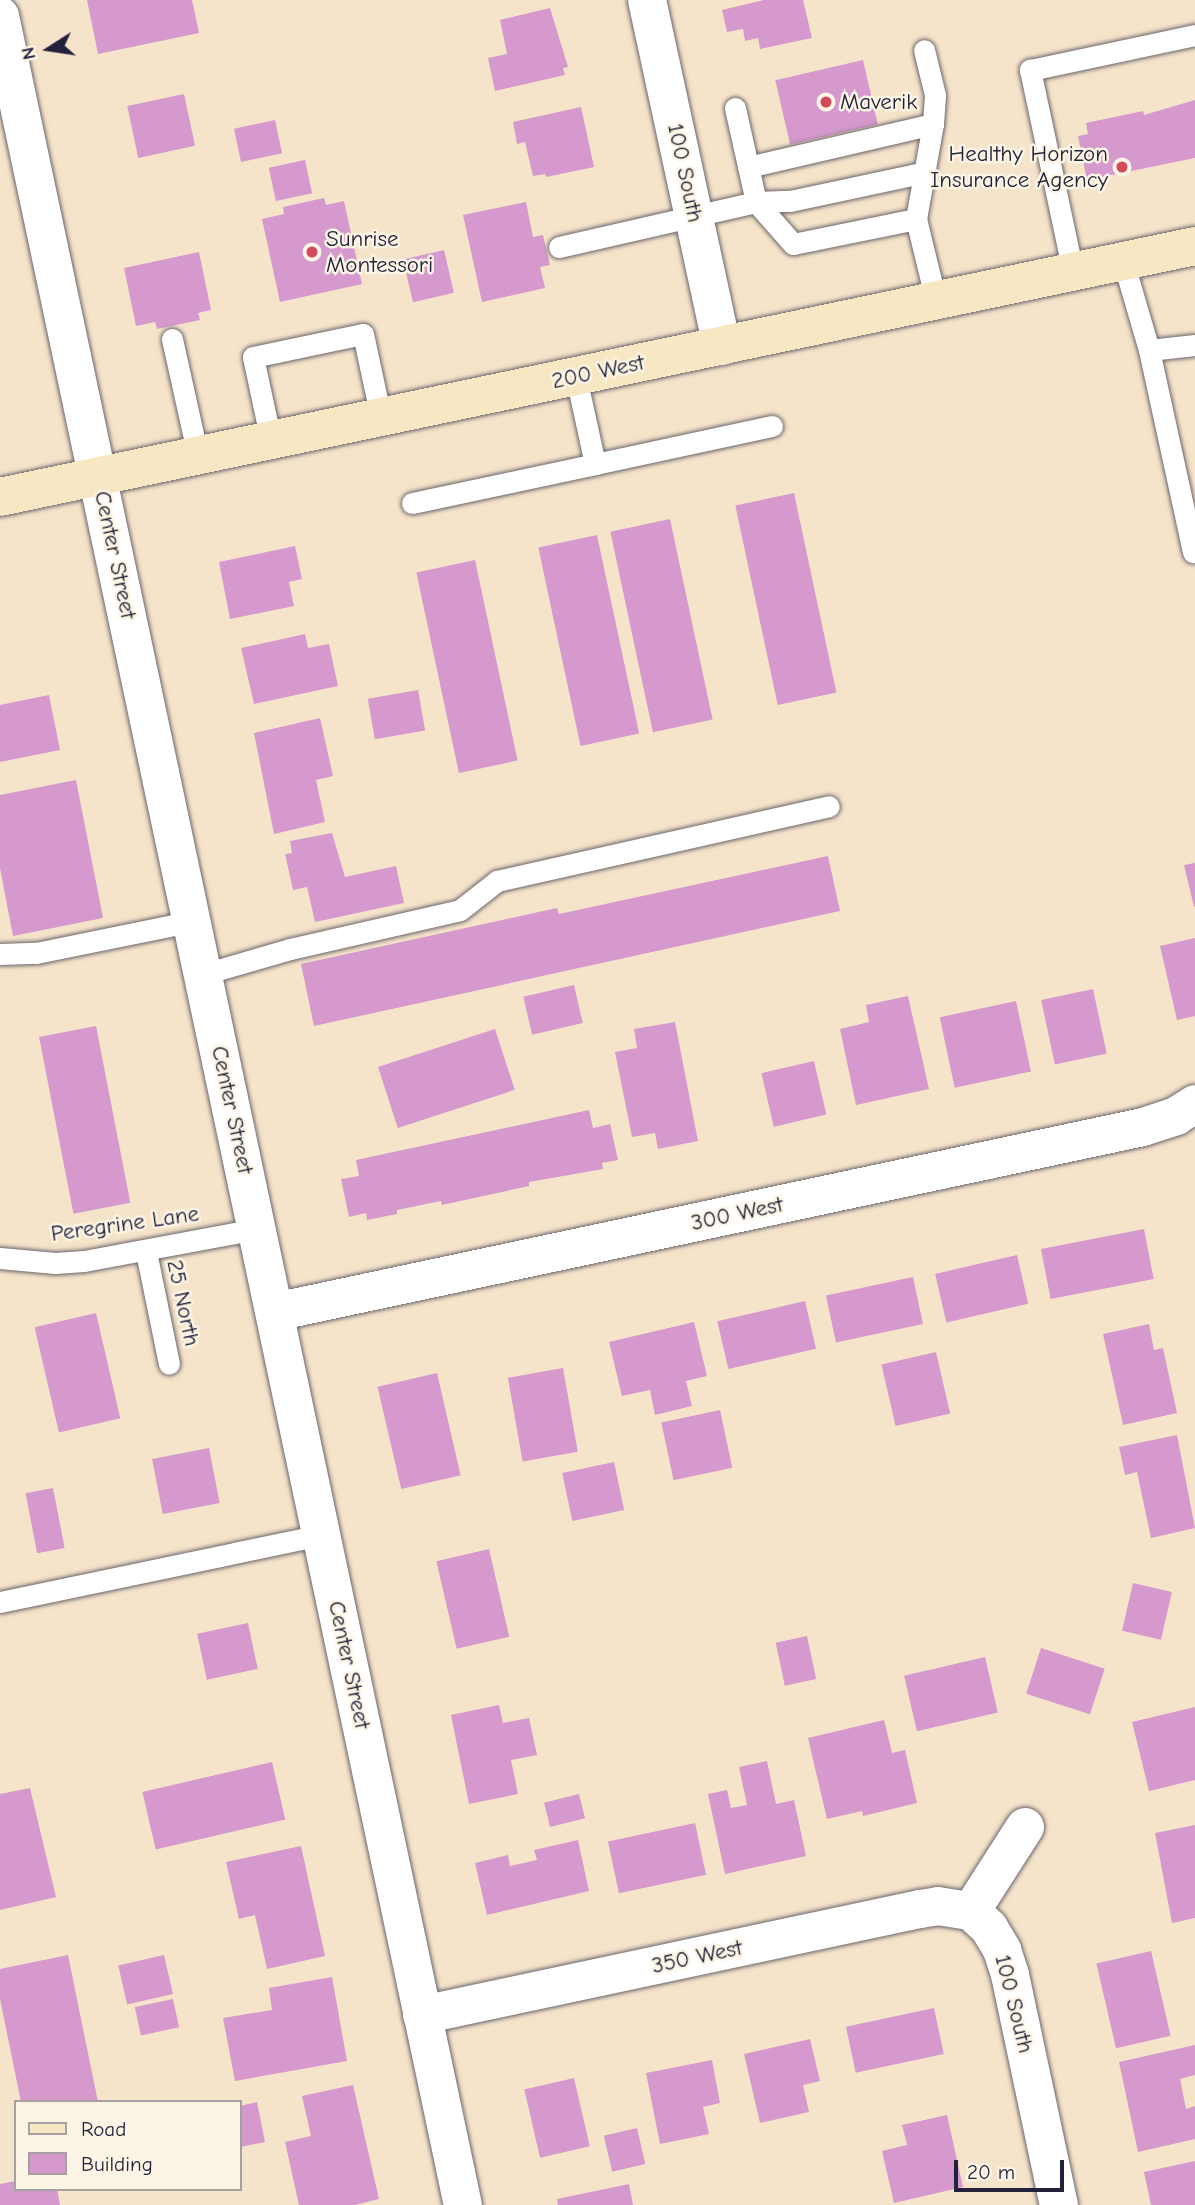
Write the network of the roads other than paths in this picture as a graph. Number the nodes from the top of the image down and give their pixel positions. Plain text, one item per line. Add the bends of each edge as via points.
1 (647, 0) edge
2 (0, 16) edge
3 (1195, 35) edge
4 (924, 50) dead end
5 (735, 108) dead end
6 (933, 124) junction
7 (748, 167) junction
8 (926, 172) junction
9 (756, 202) junction
10 (694, 217) junction
11 (916, 219) junction
12 (1195, 246) edge
13 (559, 247) dead end
14 (1123, 261) junction
15 (1073, 272) junction
16 (936, 301) junction
17 (172, 339) dead end
18 (1195, 345) edge
19 (722, 346) junction
20 (1149, 350) junction
21 (576, 377) junction
22 (381, 418) junction
23 (772, 426) dead end
24 (271, 441) junction
25 (198, 456) junction
26 (595, 464) junction
27 (98, 477) junction
28 (0, 497) edge
29 (412, 503) dead end
30 (1193, 552) dead end
31 (829, 806) dead end
32 (193, 920) junction
33 (0, 954) edge
34 (204, 974) junction
35 (1195, 1104) edge
36 (257, 1229) junction
37 (146, 1252) junction
38 (0, 1258) edge
39 (275, 1312) junction
40 (169, 1364) dead end
41 (322, 1535) junction
42 (0, 1602) edge
43 (1025, 1827) dead end
44 (971, 1912) junction
45 (422, 2015) junction
46 (463, 2205) edge
47 (1059, 2205) edge

1 - 10 street, 100 South
2 - 27 street, Center Street
3 - 15 lane via 1030,70
4 - 6 lane via 935,95
5 - 7 lane
6 - 7 lane
6 - 8 lane
7 - 9 lane
8 - 9 lane via 790,201
8 - 11 lane
9 - 10 lane
9 - 11 lane via 793,244
10 - 13 lane
10 - 19 street, 100 South
11 - 16 lane
12 - 14 main road, 200 West
14 - 15 main road, 200 West
14 - 20 lane
15 - 16 main road, 200 West
16 - 19 main road, 200 West
17 - 25 lane
18 - 20 lane
19 - 21 main road, 200 West
20 - 30 lane
21 - 22 main road, 200 West
21 - 26 lane
22 - 24 main road, 200 West
22 - 24 lane via 363,334 265,354 253,357
23 - 26 lane
24 - 25 main road, 200 West
25 - 27 main road, 200 West
26 - 29 lane
27 - 28 main road, 200 West
27 - 32 street, Center Street
31 - 34 lane via 497,881 460,911 289,948
32 - 33 lane via 36,953
32 - 34 street, Center Street
34 - 36 street, Center Street
35 - 39 street, 300 West via 1143,1127
36 - 37 lane, Peregrine Lane
36 - 39 street, Center Street
37 - 38 lane, Peregrine Lane via 55,1263
37 - 40 lane, 25 North
39 - 41 street, Center Street
41 - 42 lane
41 - 45 street, Center Street
43 - 44 street
44 - 45 street, 350 West via 939,1906 920,1909
44 - 47 street, 100 South via 989,1928 1010,1975
45 - 46 street, Center Street

